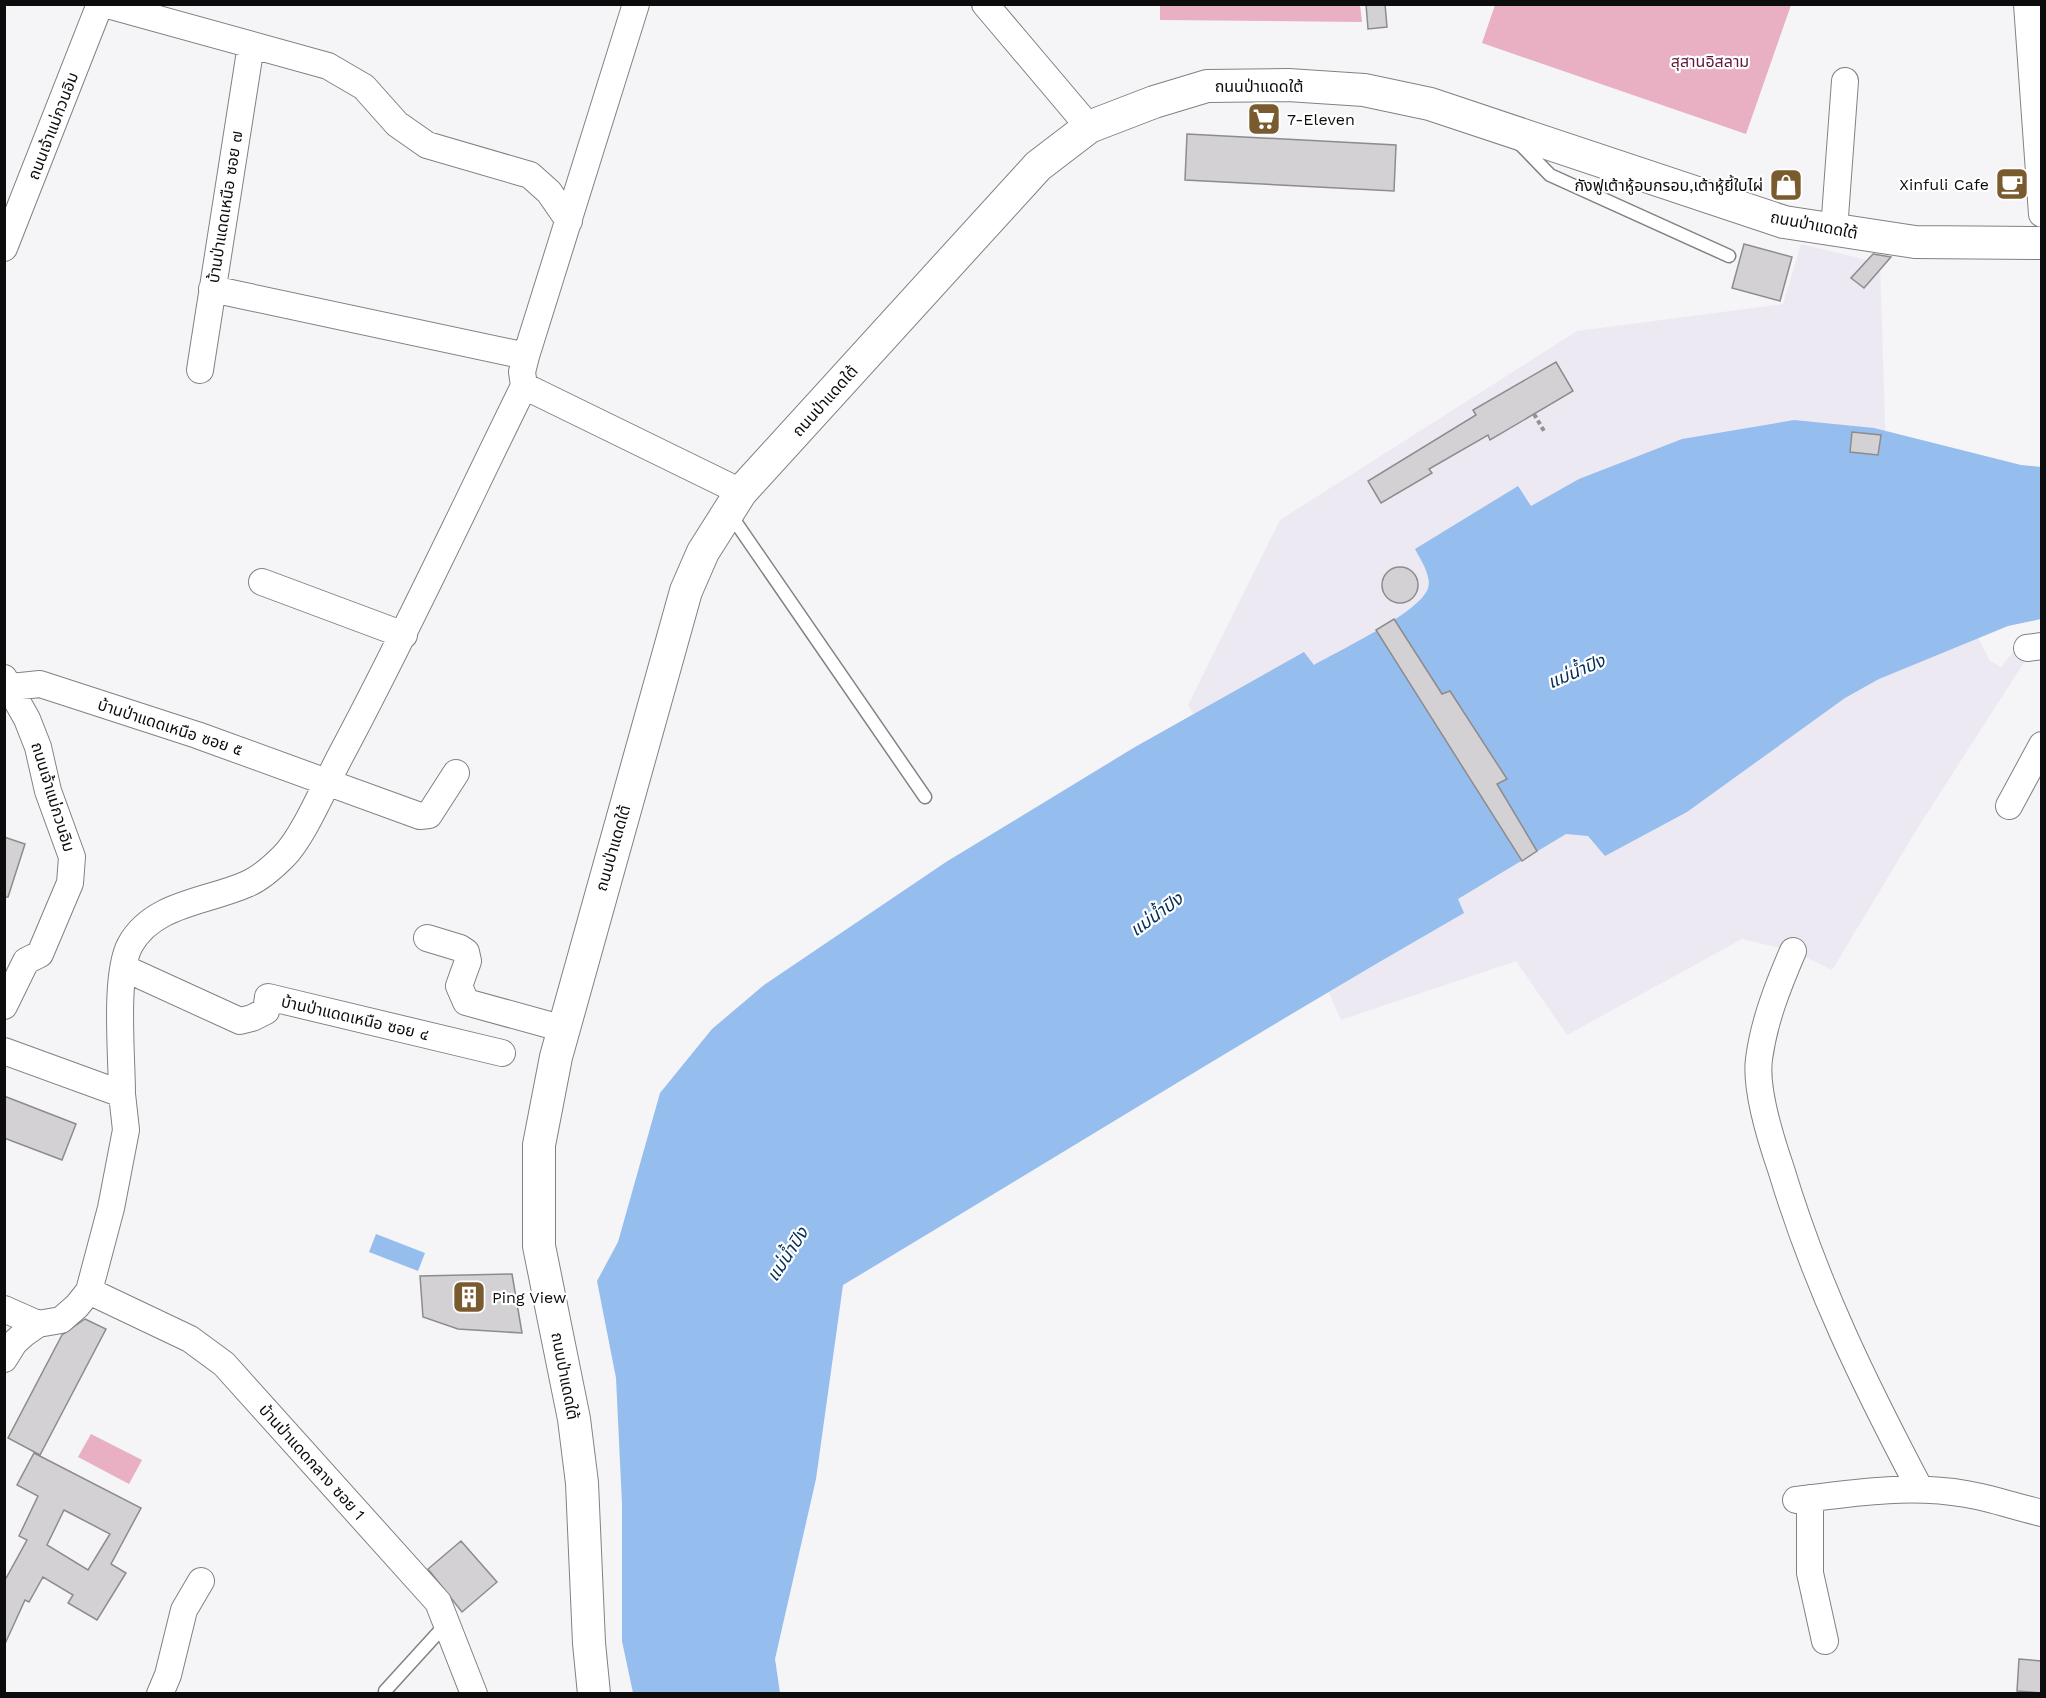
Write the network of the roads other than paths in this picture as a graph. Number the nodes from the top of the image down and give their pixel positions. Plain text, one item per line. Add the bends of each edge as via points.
1 (102, 4) edge
2 (636, 4) edge
3 (985, 4) edge
4 (2027, 4) edge
5 (251, 45) junction
6 (1845, 81) dead end
7 (1089, 127) junction
8 (1504, 128) junction
9 (2042, 214) edge
10 (568, 221) junction
11 (1834, 230) junction
12 (2042, 243) edge
13 (4, 248) edge
14 (1729, 256) dead end
15 (213, 289) junction
16 (526, 356) junction
17 (200, 370) dead end
18 (524, 386) junction
19 (735, 502) junction
20 (262, 582) dead end
21 (404, 635) junction
22 (8, 682) edge
23 (2042, 745) edge
24 (456, 773) dead end
25 (327, 780) junction
26 (925, 797) dead end
27 (2009, 806) dead end
28 (428, 938) dead end
29 (1793, 951) dead end
30 (24, 956) edge
31 (124, 968) junction
32 (4, 1006) edge
33 (564, 1029) junction
34 (4, 1051) edge
35 (502, 1053) dead end
36 (122, 1094) junction
37 (89, 1291) junction
38 (4, 1309) edge
39 (38, 1324) junction
40 (4, 1359) edge
41 (1920, 1489) junction
42 (2042, 1513) edge
43 (201, 1581) dead end
44 (446, 1624) junction
45 (1825, 1641) dead end
46 (386, 1691) dead end
47 (160, 1694) edge
48 (474, 1694) edge
49 (594, 1694) edge

1 - 5 street
1 - 13 street, ถนนเจ้าแม่กวนอิม
2 - 10 street
3 - 7 street
4 - 9 street
5 - 10 street via 328,66 364,87 397,124 427,145 530,175 549,192
5 - 15 street, บ้านป่าแดดเหนือ ซอย ๗
6 - 11 street
7 - 8 street, ถนนป่าแดดใต้ via 1208,86 1288,85 1364,90 1408,98
7 - 19 street, ถนนป่าแดดใต้ via 1030,174
8 - 11 street, ถนนป่าแดดใต้ via 1784,222
8 - 14 lane via 1550,175
10 - 16 street
11 - 12 street, ถนนป่าแดดใต้ via 1915,242
15 - 16 street
15 - 17 street, บ้านป่าแดดเหนือ ซอย ๗
16 - 18 street
18 - 19 street
18 - 21 street
19 - 26 lane
19 - 33 street, ถนนป่าแดดใต้ via 703,552 686,591
20 - 21 street
21 - 25 street
22 - 25 street, บ้านป่าแดดเหนือ ซอย ๕ via 40,684
22 - 30 street, ถนนเจ้าแม่กวนอิม via 38,747 48,791 72,857 70,883
23 - 27 street
24 - 25 street, บ้านป่าแดดเหนือ ซอย ๕ via 436,807 429,815 420,816
25 - 31 street via 284,857 248,883 157,916 138,931
28 - 33 street via 466,952 468,961 459,986 466,1002
29 - 41 street via 1773,995 1759,1060 1766,1121 1803,1241 1862,1379
30 - 32 street, ถนนเจ้าแม่กวนอิม
31 - 35 street, บ้านป่าแดดเหนือ ซอย ๔ via 240,1021 266,1011 268,997
31 - 36 street
33 - 49 street, ถนนป่าแดดใต้ via 539,1145 539,1246 574,1419 582,1482
34 - 36 street
36 - 37 street via 126,1130
37 - 39 street via 61,1320
37 - 44 street, บ้านป่าแดดกลาง ซอย 1 via 190,1339 224,1364 438,1602
38 - 39 street
39 - 40 street via 14,1343
41 - 42 street via 1966,1494
41 - 45 street via 1803,1499 1810,1574
43 - 47 street via 184,1610
44 - 46 lane
44 - 48 street, บ้านป่าแดดกลาง ซอย 1

